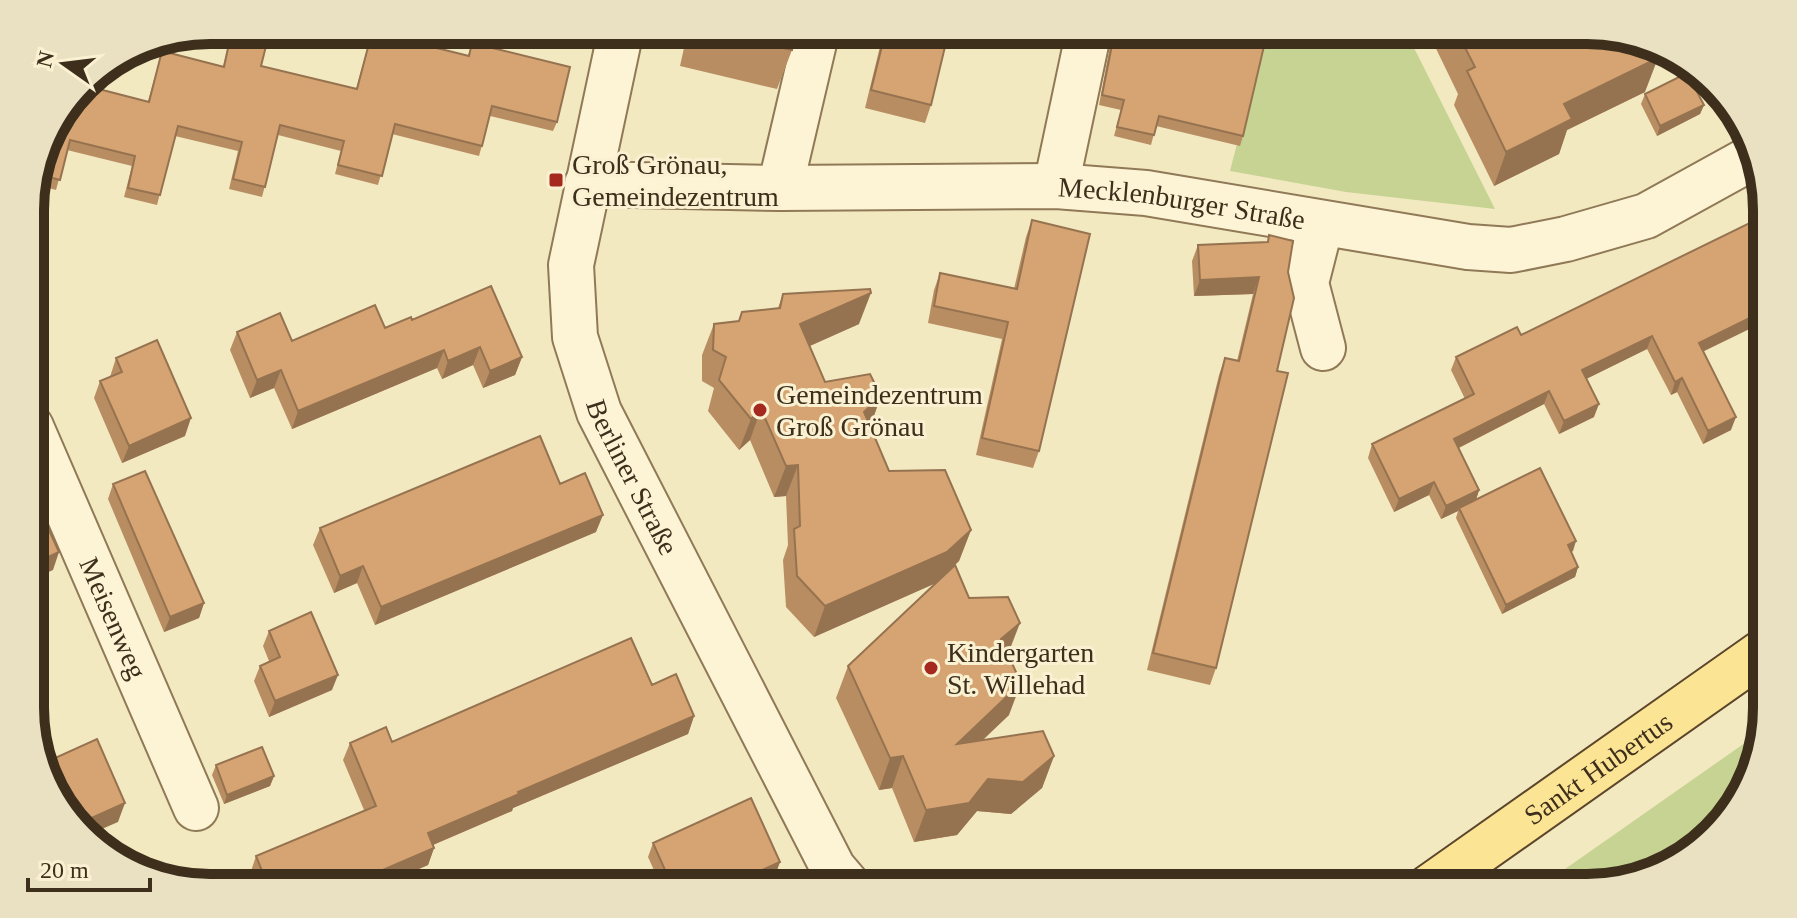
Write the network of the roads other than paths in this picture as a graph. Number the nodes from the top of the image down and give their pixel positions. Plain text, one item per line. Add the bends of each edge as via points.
1 (618, 44) edge
2 (814, 44) edge
3 (1086, 44) edge
4 (1745, 162) edge
5 (587, 184) junction
6 (1056, 186) junction
7 (780, 188) junction
8 (1321, 224) junction
9 (1323, 348) dead end
10 (44, 457) edge
11 (1753, 659) edge
12 (196, 808) dead end
13 (838, 874) edge
14 (1448, 874) edge

1 - 5 street, Berliner Straße
2 - 7 street
3 - 6 street
4 - 8 street, Mecklenburger Straße via 1646,216 1511,250
5 - 7 street, Mecklenburger Straße
5 - 13 street, Berliner Straße via 571,265 572,293 575,337 599,412
6 - 7 street, Mecklenburger Straße
6 - 8 street, Mecklenburger Straße via 1146,193
8 - 9 street via 1306,283
10 - 12 street, Meisenweg
11 - 14 main road, Sankt Hubertus

